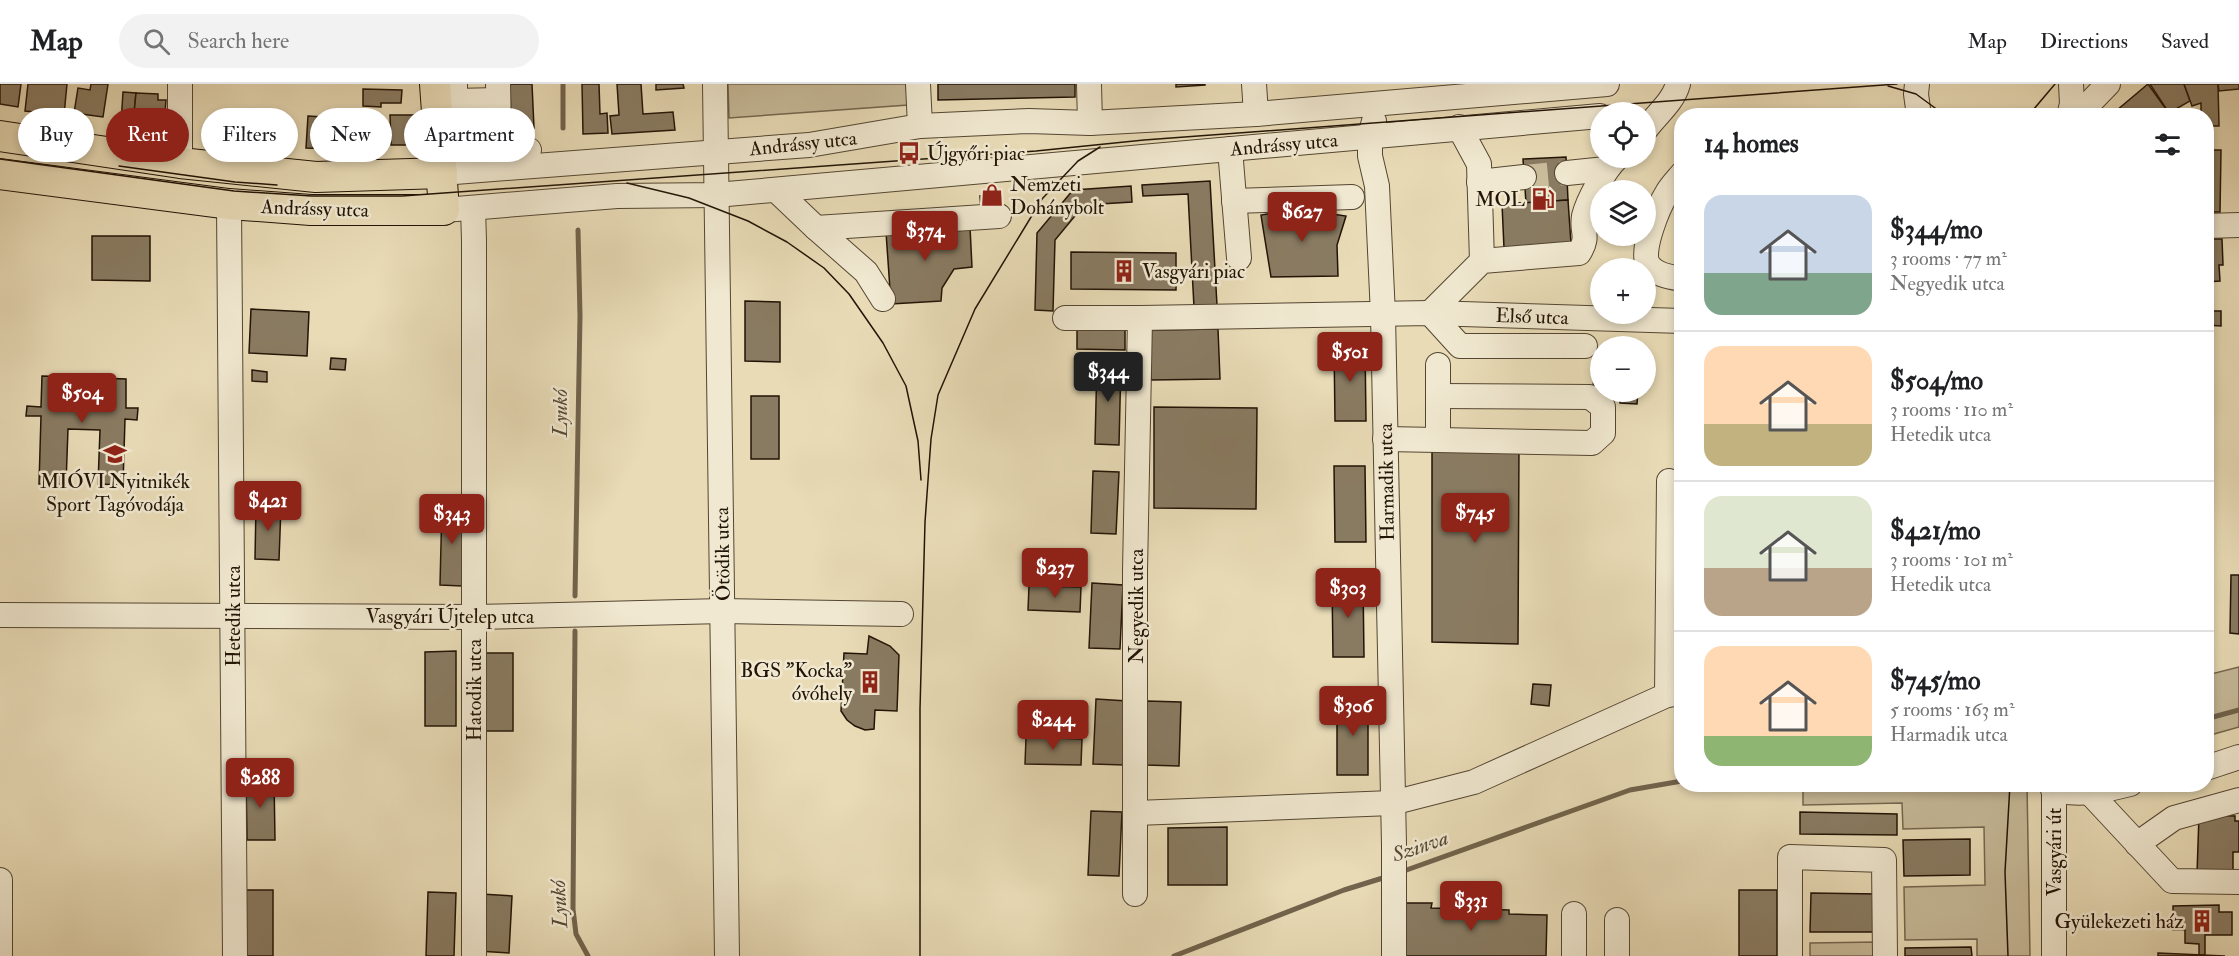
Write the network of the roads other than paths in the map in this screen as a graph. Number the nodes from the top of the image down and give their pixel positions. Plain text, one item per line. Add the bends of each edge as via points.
1 (180, 84) edge
2 (715, 84) edge
3 (918, 84) edge
4 (1089, 84) edge
5 (1254, 84) edge
6 (1607, 84) edge
7 (1678, 84) edge
8 (1917, 84) edge
9 (2072, 84) edge
10 (2108, 84) edge
11 (448, 90) edge
12 (1416, 92) edge
13 (498, 102) edge
14 (1389, 103) junction
15 (1919, 108) edge
16 (2071, 108) edge
17 (2086, 108) edge
18 (1656, 112) edge
19 (1256, 114) junction
20 (1590, 117) edge
21 (1090, 123) junction
22 (920, 126) junction
23 (1459, 127) junction
24 (0, 136) edge
25 (1370, 146) junction
26 (1230, 149) junction
27 (716, 152) junction
28 (180, 163) junction
29 (1590, 167) edge
30 (1608, 168) edge
31 (442, 172) junction
32 (1567, 172) tunnel mouth
33 (0, 174) edge
34 (1524, 177) tunnel mouth
35 (1479, 182) junction
36 (776, 190) junction
37 (1674, 194) edge
38 (716, 195) junction
39 (1352, 197) dead end
40 (1234, 201) junction
41 (229, 204) junction
42 (458, 209) junction
43 (999, 216) dead end
44 (2214, 225) edge
45 (2239, 225) edge
46 (816, 228) junction
47 (1239, 258) dead end
48 (1482, 261) junction
49 (1664, 279) edge
50 (883, 298) dead end
51 (1430, 313) junction
52 (1383, 315) junction
53 (1590, 315) edge
54 (1065, 318) dead end
55 (1140, 318) junction
56 (1656, 319) edge
57 (1674, 320) edge
58 (1586, 346) dead end
59 (1438, 365) dead end
60 (1438, 396) junction
61 (1385, 440) junction
62 (1438, 440) junction
63 (1669, 481) dead end
64 (723, 611) junction
65 (901, 614) dead end
66 (0, 615) edge
67 (233, 617) junction
68 (474, 617) junction
69 (1674, 694) edge
70 (2239, 757) edge
71 (2214, 765) edge
72 (2054, 792) edge
73 (2068, 792) edge
74 (2094, 792) edge
75 (2090, 793) junction
76 (2239, 800) edge
77 (1392, 803) junction
78 (1136, 813) junction
79 (2137, 844) junction
80 (0, 880) edge
81 (2239, 882) edge
82 (1135, 894) dead end
83 (1574, 914) dead end
84 (1617, 920) dead end
85 (0, 956) edge
86 (235, 956) edge
87 (474, 956) edge
88 (728, 956) edge
89 (1394, 956) edge
90 (1574, 956) edge
91 (1617, 956) edge
92 (1790, 956) edge
93 (1885, 956) edge
94 (2054, 956) edge

1 - 28 street
2 - 27 street, Ötödik utca
3 - 22 street
4 - 21 street
5 - 19 street
6 - 12 street, Andrássy utca
7 - 18 street via 1672,100
8 - 15 street
9 - 16 street
10 - 17 street
11 - 13 street via 459,124
11 - 31 main road
12 - 14 street, Andrássy utca
14 - 19 street, Andrássy utca
14 - 25 street via 1376,115
19 - 21 street, Andrássy utca
20 - 23 street, Andrássy utca
21 - 22 street, Andrássy utca via 1029,121
22 - 27 street, Andrássy utca via 810,145
23 - 25 street, Andrássy utca
23 - 35 street via 1479,164
24 - 28 main road, Andrássy utca
25 - 26 street, Andrássy utca via 1344,139
25 - 52 street, Harmadik utca via 1377,186
26 - 36 street, Andrássy utca
26 - 40 street
27 - 31 street, Andrássy utca
27 - 38 street, Ötödik utca
28 - 31 main road, Andrássy utca via 316,177
29 - 32 street
30 - 48 street via 1584,217 1586,242 1579,253
31 - 42 main road
33 - 41 main road, Andrássy utca
34 - 35 street
35 - 48 street
36 - 38 street, Andrássy utca
36 - 46 street
37 - 49 street via 1646,245 1648,263
38 - 42 street, Andrássy utca via 617,196
38 - 64 street, Ötödik utca
39 - 40 street
40 - 47 street
41 - 42 main road, Andrássy utca via 311,210
41 - 67 street, Hetedik utca
42 - 68 street, Hatodik utca
43 - 46 street
44 - 45 street
46 - 50 street via 866,272
48 - 51 street
51 - 52 street, Első utca
51 - 53 street, Első utca
51 - 58 street via 1460,346
52 - 55 street, Első utca
52 - 61 street, Harmadik utca
54 - 55 street, Első utca
55 - 78 street, Negyedik utca
56 - 57 street, Első utca
59 - 60 street
60 - 62 street
60 - 62 street via 1590,396 1603,407 1603,433 1592,443
61 - 62 street
61 - 77 street, Harmadik utca
63 - 69 street
64 - 65 street, Vasgyári Újtelep utca
64 - 68 street, Vasgyári Újtelep utca
64 - 88 street, Ötödik utca
66 - 67 street, Vasgyári Újtelep utca
67 - 68 street, Vasgyári Újtelep utca
67 - 86 street, Hetedik utca
68 - 87 street, Hatodik utca
69 - 77 street via 1474,782
70 - 71 street
72 - 94 street, Vasgyári út
73 - 75 street
74 - 75 street
75 - 79 street
76 - 79 street via 2174,818
77 - 78 street
77 - 89 street, Harmadik utca
78 - 82 street, Negyedik utca
79 - 81 street via 2172,881
80 - 85 street
83 - 90 street
84 - 91 street
92 - 93 street via 1790,857 1884,860

